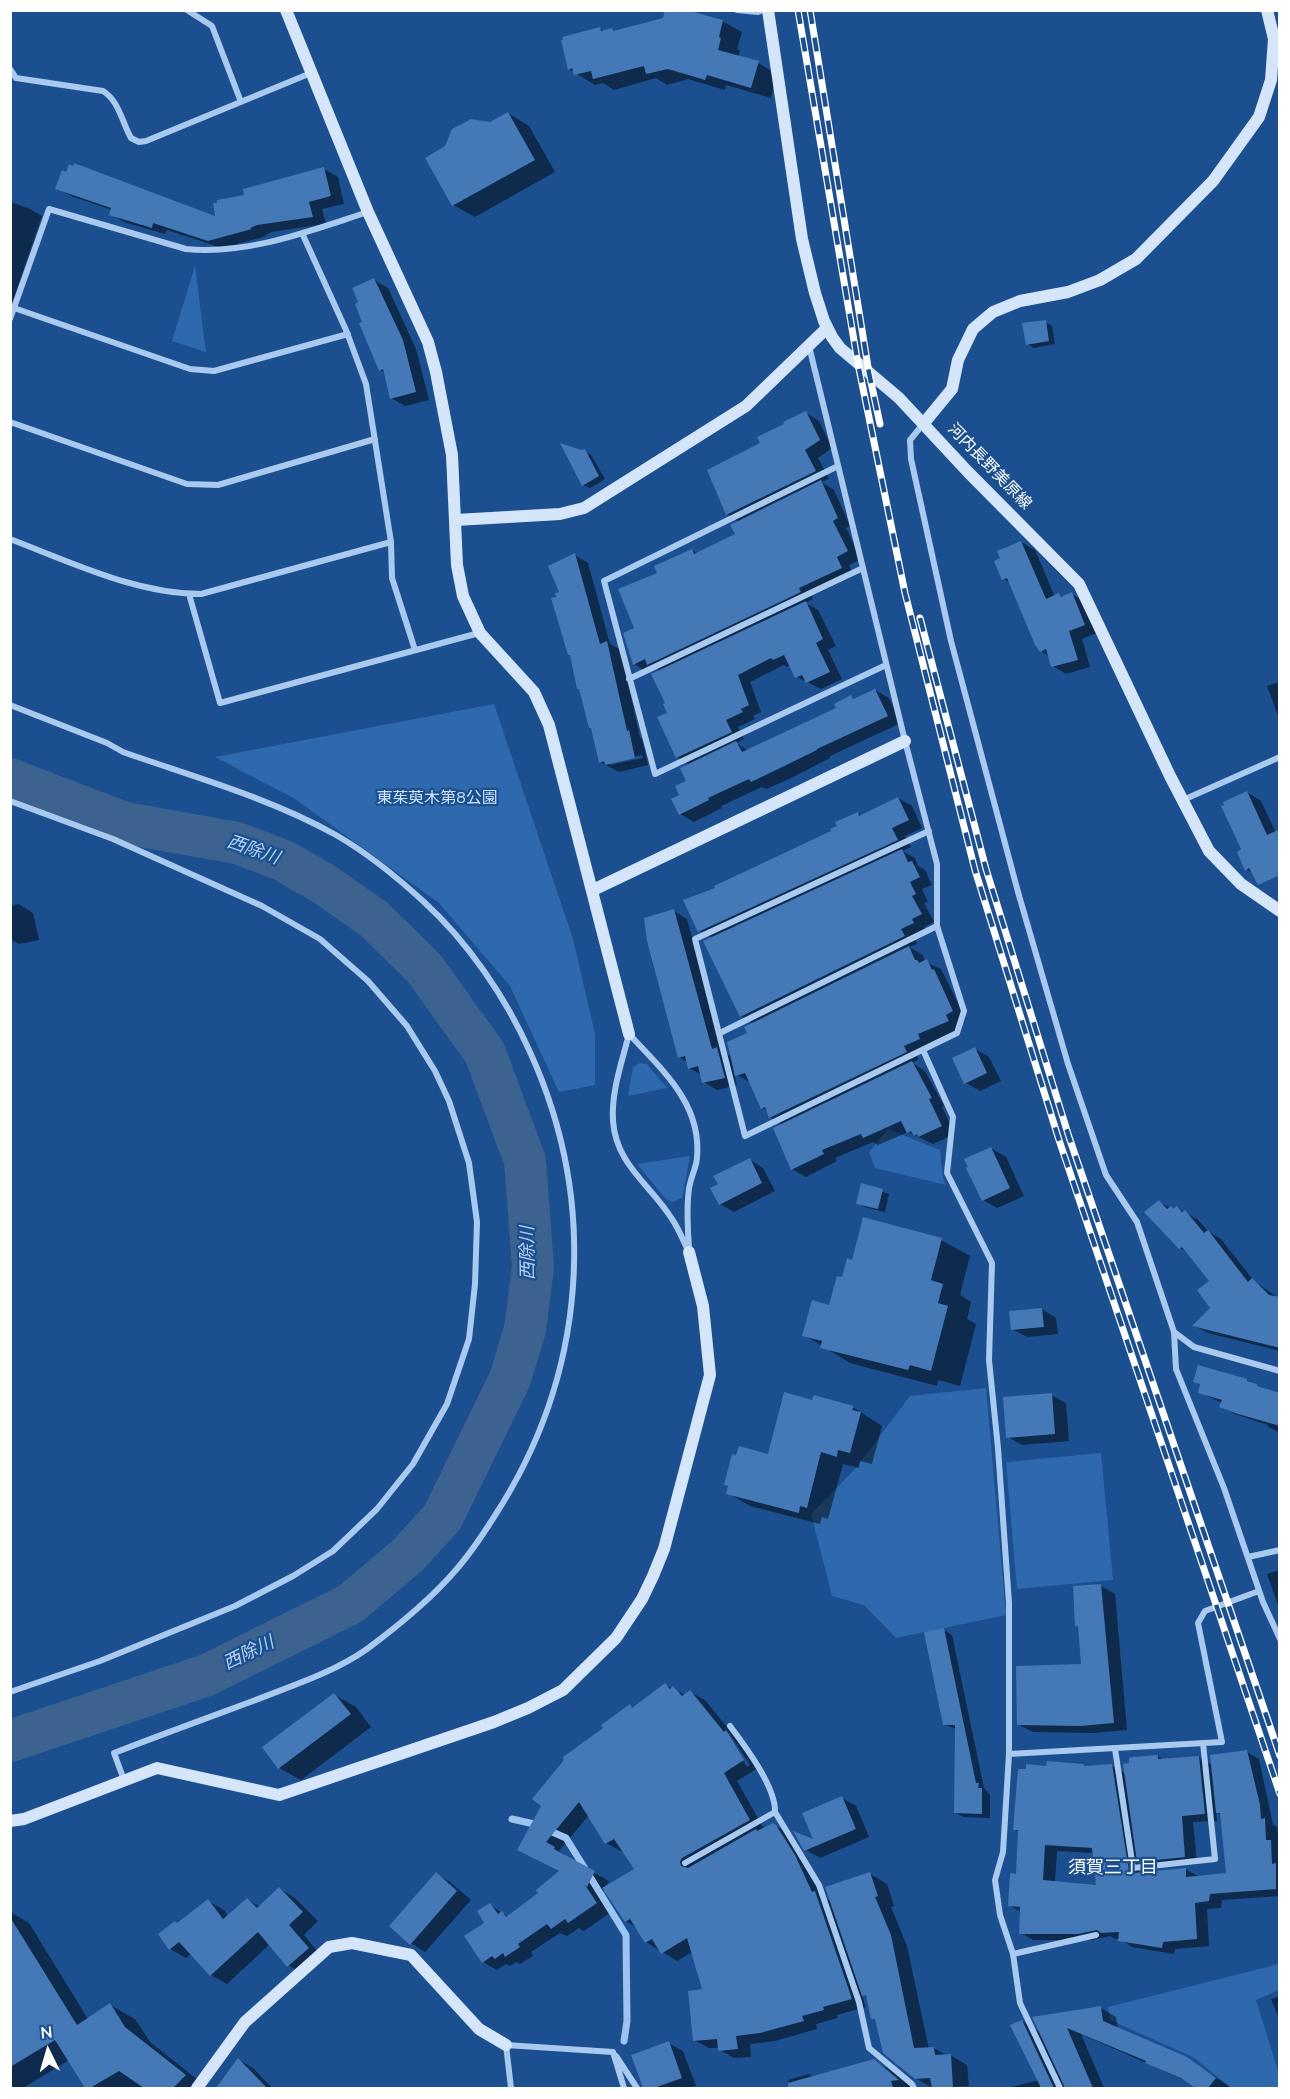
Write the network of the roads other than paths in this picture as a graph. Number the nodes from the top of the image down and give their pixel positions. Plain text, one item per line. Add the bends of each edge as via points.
1 (187, 10) edge
2 (286, 10) edge
3 (737, 10) edge
4 (763, 10) edge
5 (768, 10) edge
6 (1267, 10) edge
7 (10, 69) edge
8 (312, 73) junction
9 (241, 102) junction
10 (368, 212) junction
11 (302, 233) junction
12 (14, 308) junction
13 (10, 319) edge
14 (827, 328) junction
15 (348, 334) junction
16 (809, 346) junction
17 (10, 422) edge
18 (924, 423) junction
19 (375, 439) junction
20 (838, 466) junction
21 (456, 520) junction
22 (10, 539) edge
23 (391, 542) junction
24 (863, 568) junction
25 (189, 594) junction
26 (480, 633) junction
27 (415, 650) junction
28 (886, 666) junction
29 (629, 679) junction
30 (10, 705) edge
31 (904, 741) junction
32 (1280, 757) edge
33 (1182, 800) junction
34 (10, 801) edge
35 (928, 831) junction
36 (593, 890) junction
37 (1280, 911) edge
38 (937, 926) junction
39 (720, 1033) junction
40 (629, 1034) junction
41 (923, 1050) junction
42 (689, 1252) junction
43 (1174, 1332) junction
44 (1280, 1371) edge
45 (1280, 1550) edge
46 (1248, 1557) junction
47 (1259, 1591) junction
48 (1280, 1639) edge
49 (10, 1692) edge
50 (730, 1726) dead end
51 (1203, 1743) junction
52 (1115, 1749) junction
53 (1009, 1754) junction
54 (124, 1780) junction
55 (775, 1812) junction
56 (10, 1821) edge
57 (685, 1863) dead end
58 (1096, 1935) dead end
59 (1013, 1954) junction
60 (506, 2045) junction
61 (613, 2052) junction
62 (196, 2088) edge
63 (511, 2088) edge
64 (624, 2088) edge
65 (637, 2088) edge
66 (914, 2088) edge
67 (1060, 2088) edge

1 - 9 street via 212,26
2 - 8 street
3 - 4 street
5 - 14 street, 河内長野美原線 via 802,239
6 - 18 street via 1274,39 1271,80 1259,117 1213,181 1136,259 1100,280 1068,292 1020,301 993,312 973,329 958,360 952,389
7 - 9 street via 16,78 103,91 115,102 132,138 139,142
8 - 9 street
8 - 10 street
10 - 11 street
10 - 21 street via 429,342 452,455
11 - 12 street via 231,250 186,249 49,209
11 - 15 street
12 - 13 street
12 - 15 street via 190,369 214,371
14 - 16 street
14 - 18 street, 河内長野美原線 via 840,348
15 - 19 street via 366,384
16 - 20 street
16 - 21 street via 746,406 584,508 560,514
17 - 19 street via 187,484 218,485
18 - 33 street, 河内長野美原線 via 1078,584
18 - 43 street via 910,440 911,459 951,641 1018,892 1068,1064 1106,1175 1137,1222
19 - 23 street
20 - 24 street
20 - 29 street via 604,581
21 - 26 street via 457,565 463,596
22 - 25 street via 130,585
23 - 25 street
23 - 27 street via 392,578
24 - 28 street
24 - 29 street
25 - 27 street via 220,703
26 - 27 street
26 - 36 street via 534,692 549,725
28 - 29 street via 655,774
28 - 31 street
30 - 54 street via 309,822 367,856 425,903 472,956 518,1024 554,1110 571,1190 574,1283 558,1376 533,1448 510,1493 472,1551 402,1621 331,1670 114,1753
31 - 35 street
31 - 36 street
32 - 33 street
33 - 37 street, 河内長野美原線 via 1209,851 1241,884
34 - 49 street via 112,838 262,906 320,939 360,974 407,1026 435,1071 469,1163 477,1222 469,1339 447,1404 413,1464 377,1509 333,1551 235,1606 100,1661
35 - 38 street via 937,864
35 - 39 street via 695,939
36 - 40 street
38 - 39 street
38 - 41 street via 964,1011 957,1033
39 - 41 street via 745,1136
40 - 42 street via 679,1089 697,1136 687,1215
40 - 42 street via 615,1087 613,1121 618,1143 629,1167 672,1218
41 - 53 street via 953,1117 947,1173 992,1263 989,1360 1009,1603
42 - 54 street via 704,1306 710,1375 664,1549 642,1599 616,1638 563,1690 502,1719 279,1795 158,1768
43 - 44 street via 1194,1347
43 - 46 street via 1176,1369
45 - 46 street
46 - 47 street
47 - 48 street
47 - 51 street via 1206,1611 1198,1623 1222,1742
50 - 55 street via 750,1752 776,1801
51 - 52 street
51 - 52 street via 1215,1859 1133,1868
52 - 53 street
53 - 59 street via 1003,1852 995,1880 1000,1915
54 - 56 street
55 - 57 street
55 - 66 street via 819,1885 859,2002 869,2048
58 - 59 street
59 - 67 street via 1020,2003
60 - 61 street
60 - 62 street via 478,2029 411,1955 352,1943 329,1947 245,2022
60 - 63 street
61 - 64 street
61 - 65 street

